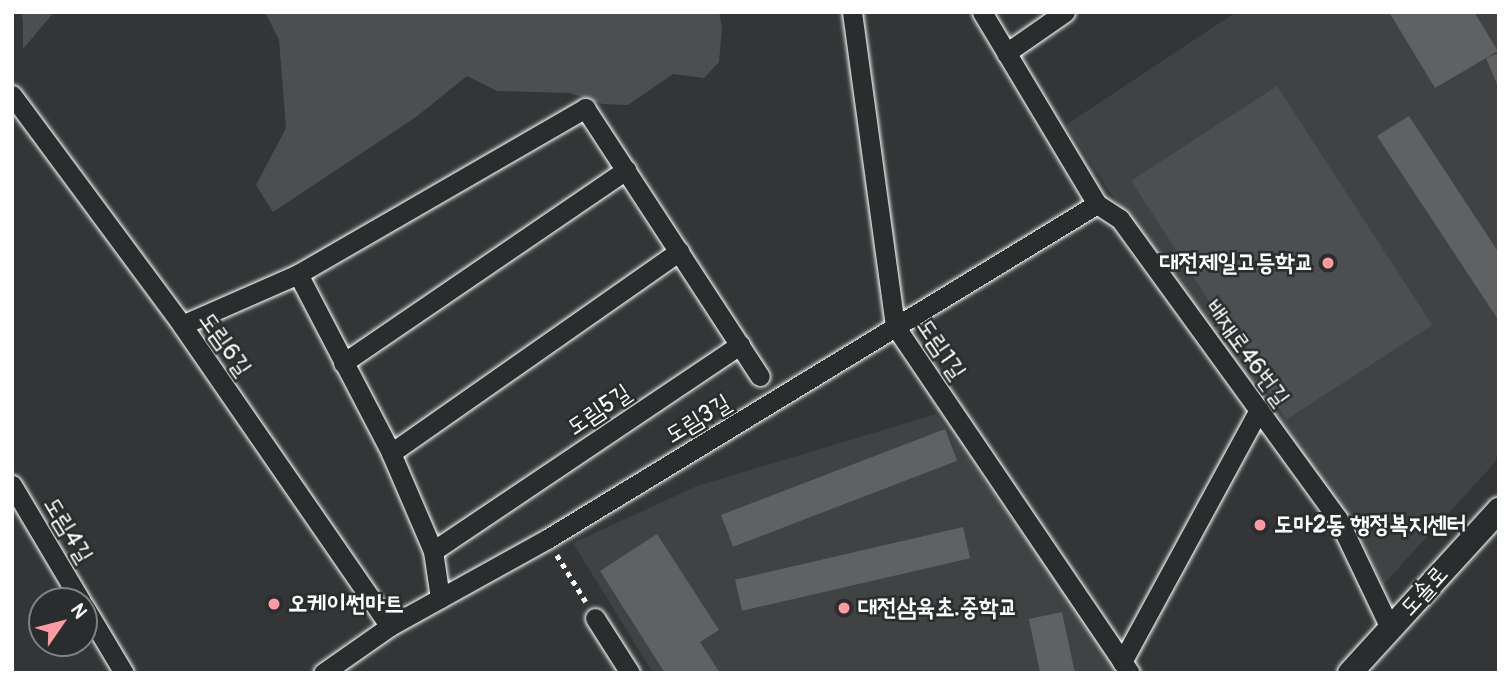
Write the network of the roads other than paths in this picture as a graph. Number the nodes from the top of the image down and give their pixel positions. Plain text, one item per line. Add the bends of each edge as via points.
1 (852, 12) edge
2 (982, 12) edge
3 (1065, 12) edge
4 (1006, 53) junction
5 (12, 96) edge
6 (626, 170) junction
7 (1097, 204) junction
8 (679, 251) junction
9 (298, 274) junction
10 (182, 325) junction
11 (895, 326) junction
12 (740, 345) junction
13 (343, 363) junction
14 (760, 376) dead end
15 (1259, 411) junction
16 (391, 453) junction
17 (12, 485) edge
18 (1499, 510) edge
19 (433, 551) junction
20 (73, 587) edge
21 (440, 598) junction
22 (595, 618) road end
23 (390, 626) junction
24 (1390, 628) junction
25 (98, 629) edge
26 (1126, 668) edge
27 (124, 673) edge
28 (323, 673) edge
29 (630, 673) edge
30 (1350, 673) edge

1 - 11 street, 도림1길
2 - 4 street, 배재로46번길
3 - 4 street
4 - 7 street, 배재로46번길
5 - 10 street, 도림6길
6 - 8 street
6 - 9 street via 585,108
6 - 13 street
7 - 11 street, 도림3길
7 - 15 street, 배재로46번길 via 1120,219
8 - 12 street
8 - 16 street
9 - 10 street
9 - 13 street
10 - 23 street, 도림6길
11 - 21 street, 도림3길 via 547,539
11 - 26 street, 도림1길
12 - 14 street
12 - 19 street, 도림5길
13 - 16 street
15 - 24 street, 배재로46번길 via 1338,519
15 - 26 street, 도림1길
16 - 19 street
17 - 20 street, 도림4길
18 - 24 street, 도솔로
19 - 21 street
21 - 23 street, 도림3길
22 - 29 street
23 - 28 street, 도림3길
24 - 30 street, 도솔로
25 - 27 street

